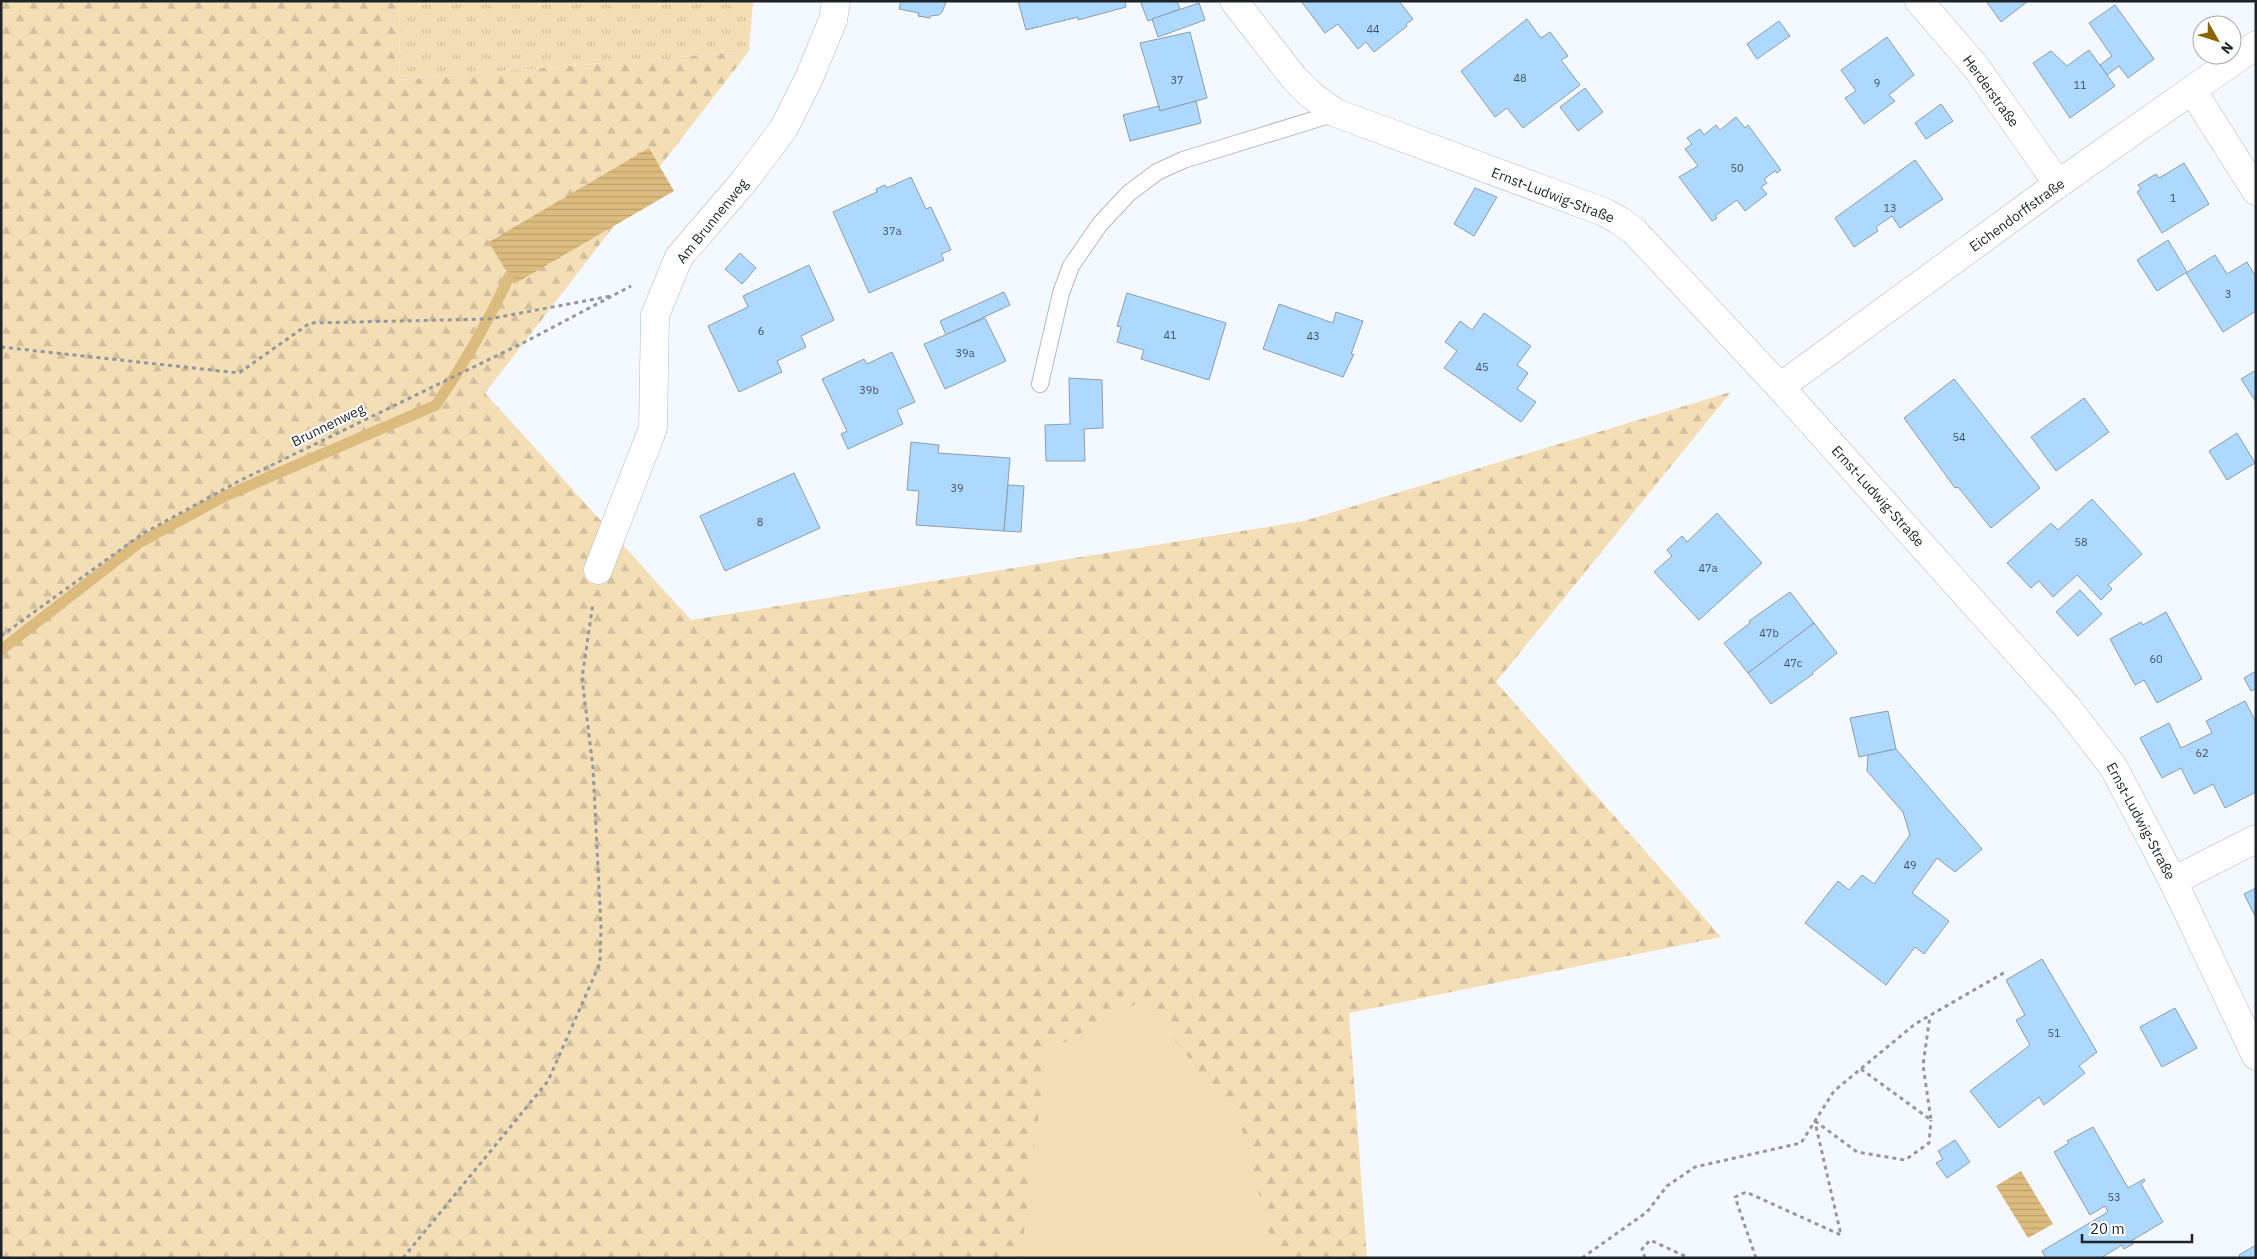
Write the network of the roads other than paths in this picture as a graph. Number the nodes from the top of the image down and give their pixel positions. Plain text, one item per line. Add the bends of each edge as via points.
1 (836, 1) edge
2 (1234, 1) edge
3 (1919, 1) edge
4 (2256, 46) edge
5 (2192, 90) junction
6 (1336, 114) junction
7 (2058, 184) junction
8 (2256, 190) edge
9 (1040, 384) dead end
10 (1780, 387) junction
11 (598, 570) road end
12 (2256, 839) edge
13 (2173, 881) junction
14 (2256, 1056) edge

1 - 11 street, Am Brunnenweg via 833,20 784,128 745,180 679,257 655,315 653,428
2 - 6 street, Ernst-Ludwig-Straße via 1294,78
3 - 7 street, Herderstraße via 1976,67
4 - 5 street, Eichendorffstraße
5 - 7 street, Eichendorffstraße
5 - 8 street
6 - 9 lane via 1183,160 1157,172 1129,193 1100,224 1071,266 1061,293
6 - 10 street, Ernst-Ludwig-Straße via 1604,212 1620,221 1634,231
7 - 10 street, Eichendorffstraße
10 - 13 street, Ernst-Ludwig-Straße via 2067,707 2114,768
12 - 13 street
13 - 14 street, Ernst-Ludwig-Straße

